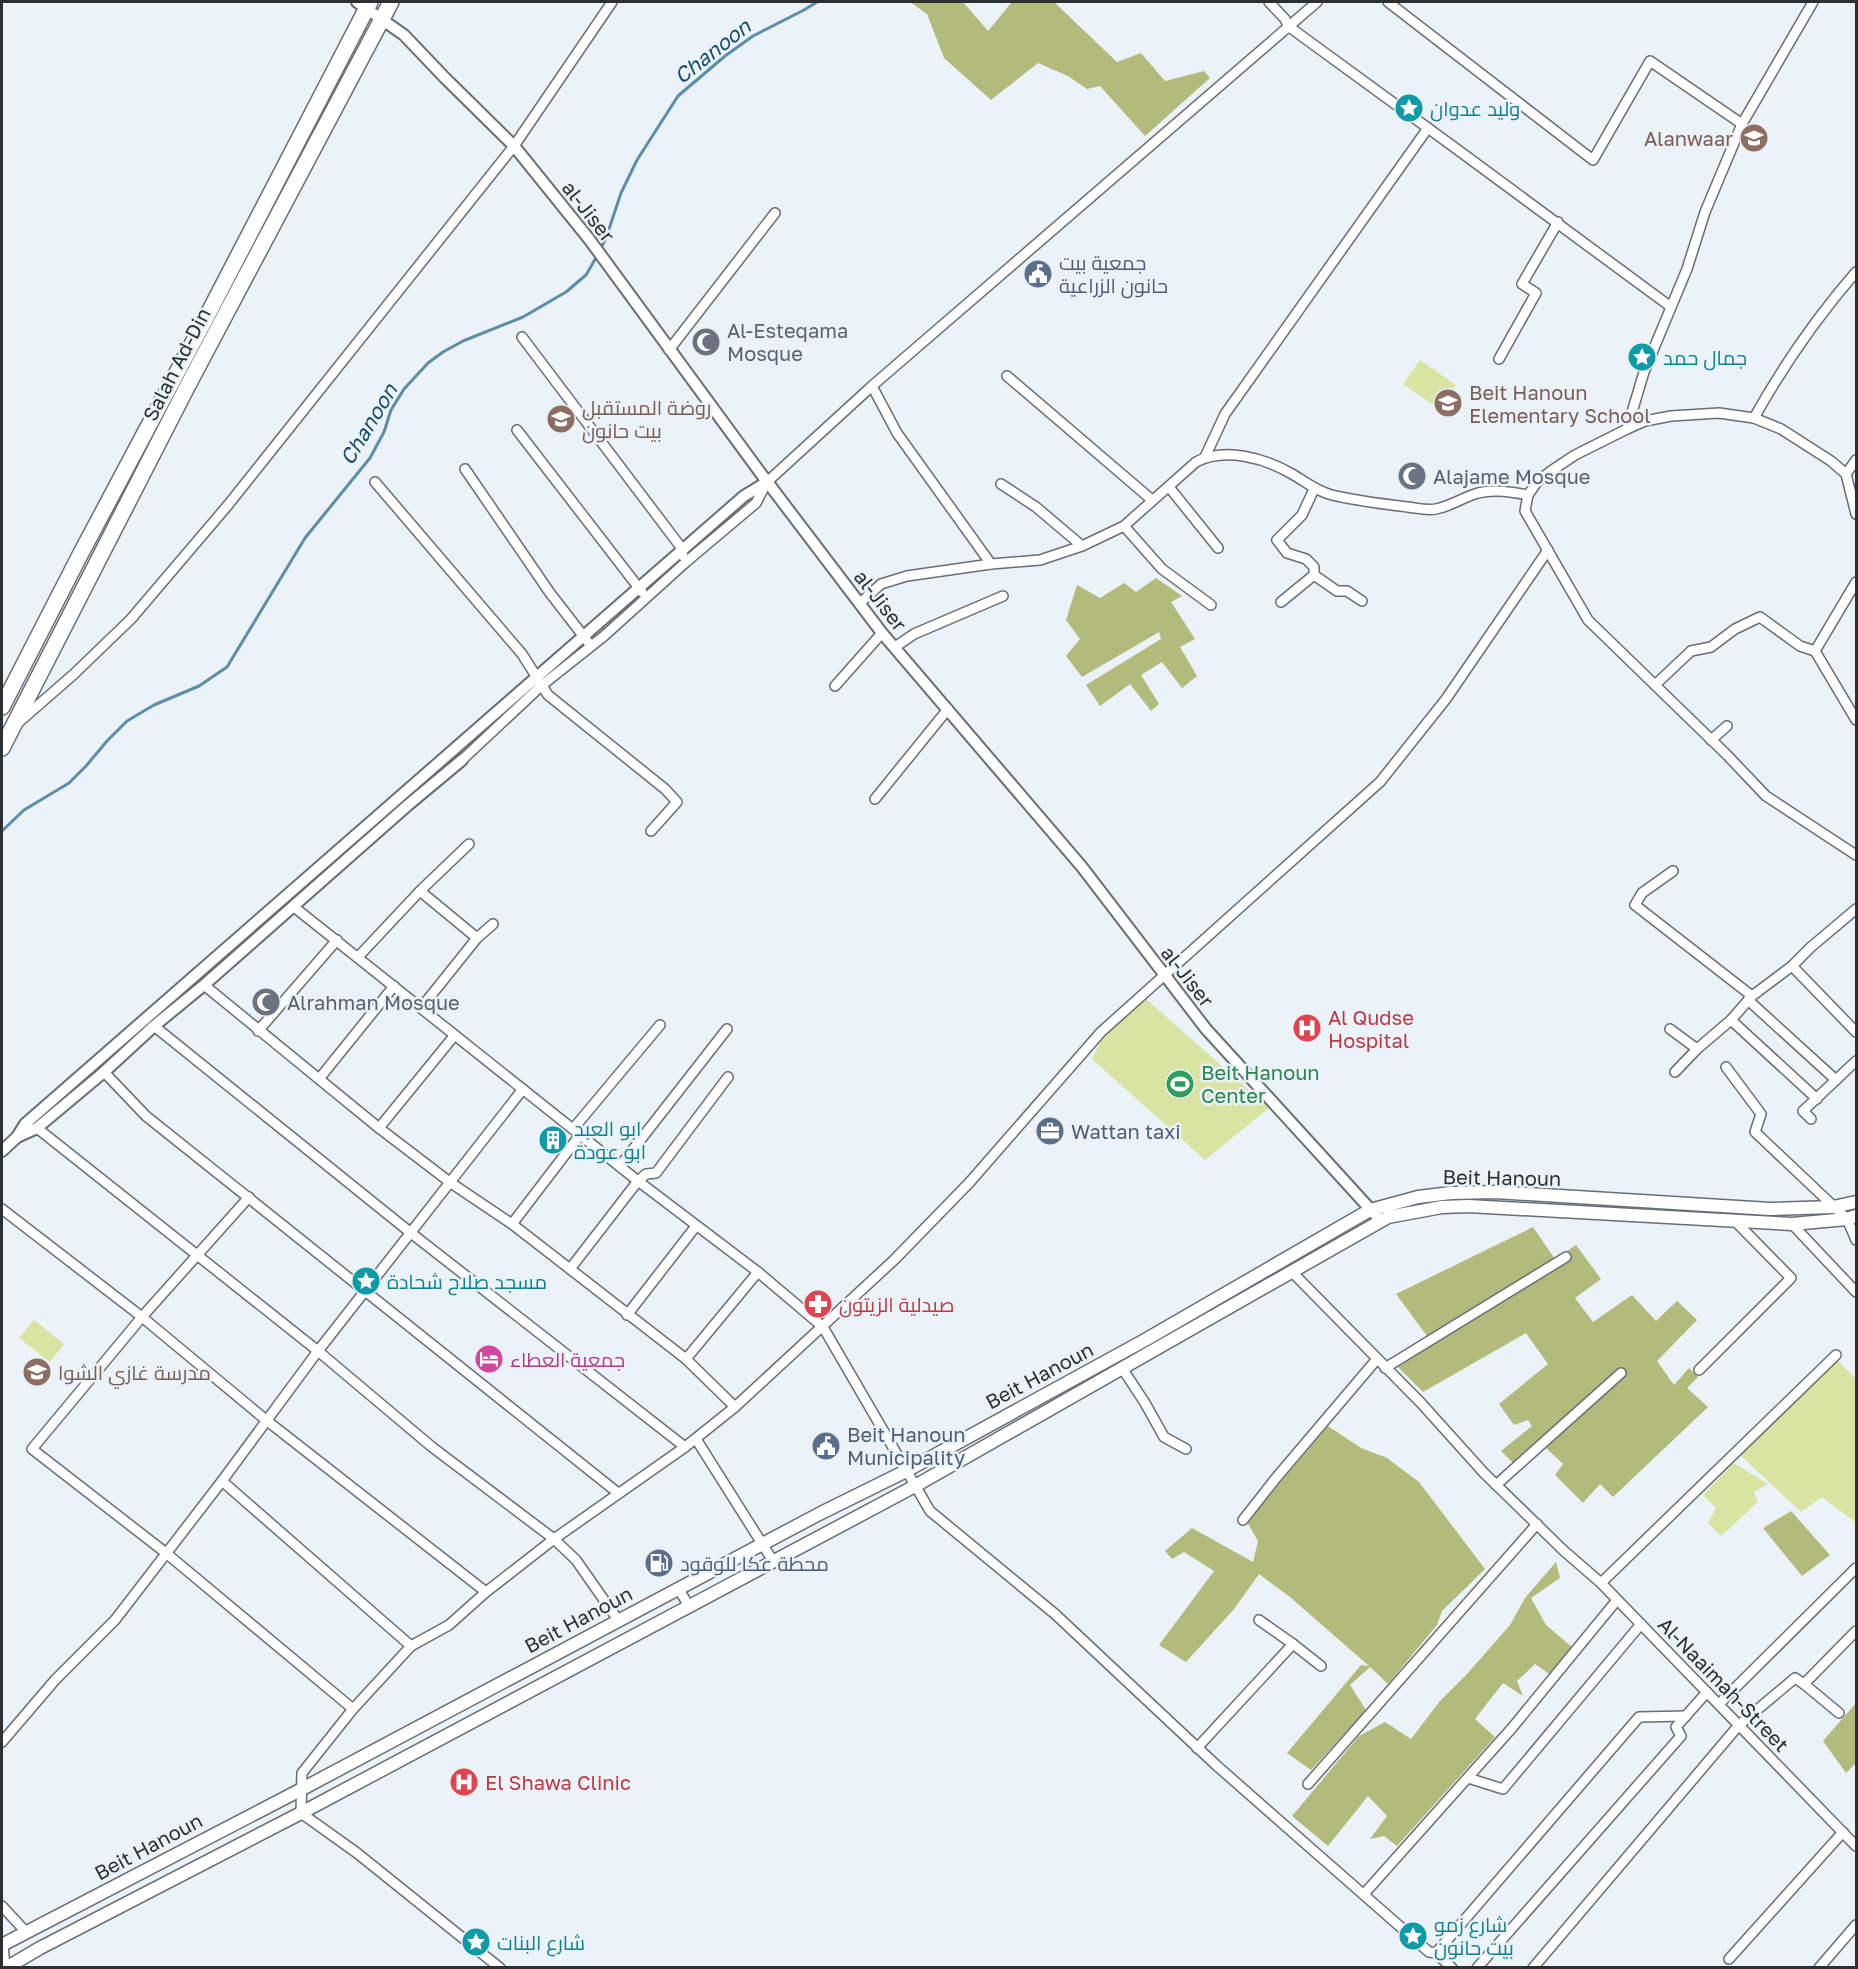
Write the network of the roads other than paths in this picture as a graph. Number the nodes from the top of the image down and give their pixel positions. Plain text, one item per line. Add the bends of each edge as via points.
1 (391, 2) edge
2 (612, 2) edge
3 (1269, 2) edge
4 (1317, 2) edge
5 (1388, 2) edge
6 (1813, 2) edge
7 (364, 4) edge
8 (382, 19) junction
9 (1288, 26) junction
10 (1742, 124) junction
11 (1428, 128) junction
12 (514, 146) junction
13 (774, 213) dead end
14 (1558, 222) junction
15 (1857, 272) edge
16 (1671, 307) junction
17 (522, 337) dead end
18 (669, 350) junction
19 (1499, 359) dead end
20 (1007, 376) dead end
21 (872, 386) junction
22 (1754, 418) junction
23 (1627, 429) junction
24 (517, 430) dead end
25 (1205, 458) junction
26 (1857, 460) edge
27 (465, 469) dead end
28 (1845, 474) junction
29 (375, 482) dead end
30 (767, 482) junction
31 (1001, 484) dead end
32 (1169, 487) junction
33 (1314, 489) junction
34 (1528, 495) junction
35 (1152, 500) junction
36 (1857, 514) edge
37 (1124, 526) junction
38 (1082, 546) junction
39 (1218, 548) dead end
40 (1548, 550) junction
41 (683, 557) junction
42 (991, 564) junction
43 (1314, 575) junction
44 (1857, 582) edge
45 (643, 593) junction
46 (1003, 596) dead end
47 (1362, 601) dead end
48 (1281, 602) dead end
49 (860, 603) junction
50 (1211, 605) dead end
51 (882, 633) junction
52 (583, 637) junction
53 (592, 646) junction
54 (895, 647) junction
55 (1815, 651) junction
56 (539, 681) junction
57 (1655, 685) junction
58 (835, 686) dead end
59 (2, 707) edge
60 (948, 709) junction
61 (1857, 720) edge
62 (1727, 726) dead end
63 (13, 727) junction
64 (1711, 740) junction
65 (2, 748) edge
66 (462, 760) joint
67 (875, 799) dead end
68 (651, 831) dead end
69 (469, 843) dead end
70 (1854, 848) edge
71 (1673, 871) dead end
72 (420, 891) junction
73 (294, 906) junction
74 (1857, 909) edge
75 (493, 924) dead end
76 (477, 938) junction
77 (337, 940) junction
78 (358, 957) junction
79 (1792, 966) junction
80 (1164, 975) junction
81 (204, 986) junction
82 (394, 986) junction
83 (1750, 998) junction
84 (421, 1008) junction
85 (1731, 1020) junction
86 (660, 1025) dead end
87 (154, 1026) junction
88 (727, 1029) dead end
89 (1670, 1029) dead end
90 (258, 1031) junction
91 (1857, 1032) edge
92 (454, 1036) junction
93 (1697, 1049) junction
94 (1857, 1061) edge
95 (1726, 1067) dead end
96 (104, 1072) junction
97 (1675, 1072) dead end
98 (728, 1077) dead end
99 (319, 1079) junction
100 (1836, 1080) junction
101 (523, 1089) junction
102 (1817, 1099) junction
103 (1810, 1119) dead end
104 (37, 1128) junction
105 (379, 1128) junction
106 (576, 1132) junction
107 (17, 1137) junction
108 (2, 1152) edge
109 (620, 1166) junction
110 (638, 1181) junction
111 (451, 1182) junction
112 (249, 1197) junction
113 (1857, 1202) edge
114 (1833, 1207) junction
115 (2, 1209) edge
116 (1370, 1210) junction
117 (1852, 1218) edge
118 (1734, 1220) junction
119 (1381, 1221) junction
120 (512, 1224) junction
121 (1792, 1224) junction
122 (696, 1226) junction
123 (411, 1233) junction
124 (1857, 1240) edge
125 (197, 1256) junction
126 (1566, 1257) dead end
127 (570, 1269) junction
128 (758, 1272) junction
129 (1293, 1273) junction
130 (366, 1290) junction
131 (1857, 1292) edge
132 (627, 1315) junction
133 (142, 1317) junction
134 (823, 1327) junction
135 (318, 1351) junction
136 (1836, 1354) dead end
137 (686, 1359) junction
138 (1377, 1359) junction
139 (1122, 1368) junction
140 (1385, 1368) junction
141 (1699, 1370) dead end
142 (1622, 1373) dead end
143 (735, 1407) junction
144 (266, 1420) junction
145 (696, 1439) junction
146 (685, 1447) junction
147 (1186, 1449) dead end
148 (906, 1471) junction
149 (222, 1481) junction
150 (1496, 1485) junction
151 (915, 1486) junction
152 (618, 1493) junction
153 (1243, 1520) dead end
154 (1537, 1524) junction
155 (554, 1539) junction
156 (762, 1544) junction
157 (166, 1553) junction
158 (773, 1561) junction
159 (1855, 1573) edge
160 (1601, 1583) junction
161 (678, 1588) junction
162 (486, 1592) junction
163 (1617, 1600) junction
164 (689, 1606) junction
165 (618, 1620) junction
166 (1259, 1620) dead end
167 (1641, 1624) junction
168 (1857, 1631) edge
169 (1293, 1644) junction
170 (411, 1647) junction
171 (1321, 1666) dead end
172 (1804, 1684) junction
173 (1707, 1692) junction
174 (1719, 1704) junction
175 (353, 1709) junction
176 (1839, 1713) dead end
177 (1686, 1716) junction
178 (1739, 1725) junction
179 (2, 1742) edge
180 (1197, 1748) junction
181 (1468, 1778) junction
182 (1308, 1784) dead end
183 (302, 1789) junction
184 (301, 1813) junction
185 (1843, 1832) junction
186 (1857, 1846) edge
187 (1364, 1894) junction
188 (2, 1906) edge
189 (1857, 1925) edge
190 (26, 1932) junction
191 (2, 1945) edge
192 (1436, 1953) junction
193 (1729, 1959) dead end
194 (6, 1968) edge
195 (500, 1968) edge
196 (1452, 1968) edge
197 (1477, 1968) edge
198 (1533, 1968) edge
199 (1819, 1968) edge

1 - 8 highway, Salah Ad-Din
2 - 12 street
3 - 9 street
4 - 9 street
5 - 10 street via 1593,160 1650,61
6 - 10 street
7 - 8 street, al-Jiser
7 - 59 highway, Salah Ad-Din via 207,316
8 - 12 street, al-Jiser via 404,35
8 - 63 highway, Salah Ad-Din
9 - 11 street
9 - 21 street
10 - 16 street
11 - 14 street
11 - 25 street via 1225,414
12 - 18 street, al-Jiser via 589,239
12 - 63 street via 228,505 131,619
13 - 18 street
14 - 16 street
14 - 19 street via 1522,284 1536,293
15 - 22 street via 1822,313 1773,383
16 - 23 street via 1644,372
17 - 41 street via 680,546
18 - 30 street, al-Jiser
20 - 35 street
21 - 30 street
21 - 42 street via 897,433
22 - 23 street via 1696,413 1645,421
22 - 28 street via 1781,429
23 - 34 street via 1551,471
24 - 45 street
25 - 32 street
25 - 33 street via 1238,456 1261,460
26 - 28 street
27 - 52 street
28 - 36 street
29 - 56 street via 522,654
30 - 41 street via 744,496
30 - 49 street, al-Jiser
31 - 38 street via 1036,507
32 - 35 street
32 - 39 street
33 - 34 street via 1346,498 1434,510 1478,493
33 - 43 street via 1302,515 1277,540 1287,553 1314,567
34 - 40 street via 1525,511
35 - 37 street
37 - 38 street
37 - 50 street via 1162,568
38 - 42 street via 1040,560
40 - 57 street via 1588,620
40 - 80 street via 1446,699 1380,782
41 - 45 street
42 - 49 street via 907,576 881,585
43 - 47 street via 1337,591 1347,591
43 - 48 street
44 - 55 street
45 - 52 street
45 - 53 street
46 - 54 street via 914,634
49 - 51 street, al-Jiser
51 - 54 street, al-Jiser
51 - 58 street
52 - 53 street
52 - 56 street
53 - 56 street
54 - 60 street, al-Jiser
55 - 57 street via 1800,646 1760,617 1734,629 1712,647 1691,651
55 - 61 street
56 - 66 street
56 - 68 street via 548,694 677,802
56 - 107 street via 148,1015 25,1124
57 - 64 street
60 - 67 street
60 - 80 street, al-Jiser via 1082,867
62 - 64 street
63 - 65 highway, Salah Ad-Din
64 - 70 street via 1766,796
66 - 73 street
69 - 72 street
71 - 83 street via 1642,893 1635,906
72 - 76 street
72 - 78 street
73 - 77 street
73 - 81 street
74 - 79 street
75 - 76 street
76 - 84 street
77 - 78 street
77 - 90 street
78 - 82 street
79 - 83 street
79 - 91 street
80 - 116 street, al-Jiser via 1235,1061
80 - 134 street via 1101,1032 969,1182
81 - 87 street
81 - 90 street
82 - 84 street
82 - 99 street
83 - 85 street
83 - 100 street
84 - 92 street
85 - 93 street
85 - 102 street
86 - 106 street
87 - 96 street
87 - 123 street
88 - 109 street
89 - 93 street
90 - 99 street
92 - 101 street
92 - 105 street
93 - 97 street
94 - 100 street
95 - 114 street via 1761,1113 1755,1132
96 - 104 street
96 - 112 street via 147,1116
98 - 110 street via 656,1173 646,1174
99 - 105 street
100 - 102 street
101 - 106 street
101 - 111 street
102 - 103 street via 1803,1111
104 - 107 street
104 - 125 street
105 - 111 street
106 - 109 street
106 - 120 street
107 - 108 street
109 - 110 street
110 - 122 street
110 - 127 street
111 - 120 street
111 - 123 street
112 - 125 street
112 - 130 street
113 - 114 main road, Beit Hanoun
114 - 116 main road, Beit Hanoun via 1770,1209 1495,1192 1418,1197
114 - 117 street
115 - 133 street
116 - 119 street, al-Jiser
116 - 148 main road, Beit Hanoun
117 - 121 main road, Beit Hanoun
117 - 124 street
118 - 119 main road, Beit Hanoun via 1460,1206
118 - 121 main road, Beit Hanoun
118 - 141 street via 1791,1278
119 - 129 main road, Beit Hanoun
120 - 127 street
121 - 131 street
122 - 128 street
122 - 132 street
123 - 130 street
123 - 146 street
125 - 133 street
125 - 135 street
126 - 140 street
127 - 132 street
128 - 134 street
128 - 137 street
129 - 138 street, Al-Naaimah-Street
129 - 139 main road, Beit Hanoun
130 - 135 street
130 - 152 street
132 - 137 street
133 - 144 street
133 - 157 street via 32,1449
134 - 143 street
134 - 148 street
135 - 144 street
135 - 155 street via 432,1447
136 - 160 street
137 - 143 street
138 - 140 street, Al-Naaimah-Street
138 - 153 street
139 - 147 street via 1164,1437
139 - 151 main road, Beit Hanoun
140 - 150 street, Al-Naaimah-Street
142 - 150 street
143 - 145 street
144 - 149 street
144 - 162 street
145 - 146 street
145 - 156 street
146 - 152 street
148 - 151 street
148 - 156 main road, Beit Hanoun
149 - 157 street
149 - 170 street
150 - 154 street, Al-Naaimah-Street
151 - 158 main road, Beit Hanoun
151 - 180 street via 930,1511 1055,1614
152 - 155 street
154 - 160 street, Al-Naaimah-Street
154 - 182 street
155 - 162 street
155 - 165 street via 576,1560
156 - 158 street
156 - 161 main road, Beit Hanoun
157 - 175 street
157 - 179 street via 115,1620
158 - 164 main road, Beit Hanoun
159 - 174 street
160 - 163 street, Al-Naaimah-Street
161 - 164 street
161 - 165 main road, Beit Hanoun
162 - 170 street via 449,1625
163 - 167 street, Al-Naaimah-Street
163 - 181 street
164 - 184 main road, Beit Hanoun
165 - 183 main road, Beit Hanoun
166 - 169 street
167 - 173 street, Al-Naaimah-Street
167 - 181 street via 1503,1789
168 - 172 street
169 - 171 street
169 - 180 street
170 - 175 street
172 - 176 street
172 - 178 street via 1795,1678
173 - 174 street, Al-Naaimah-Street
173 - 177 street
174 - 178 street, Al-Naaimah-Street
175 - 183 street via 302,1773
177 - 192 street via 1639,1717
177 - 197 street via 1676,1727 1681,1736
178 - 185 street, Al-Naaimah-Street
178 - 198 street
180 - 187 street
181 - 187 street
183 - 184 street
183 - 190 main road, Beit Hanoun
184 - 194 main road, Beit Hanoun
184 - 195 street
185 - 186 street, Al-Naaimah-Street
185 - 193 street
187 - 192 street via 1429,1952
188 - 190 street
189 - 199 street
190 - 191 main road, Beit Hanoun
191 - 194 street
192 - 196 street

